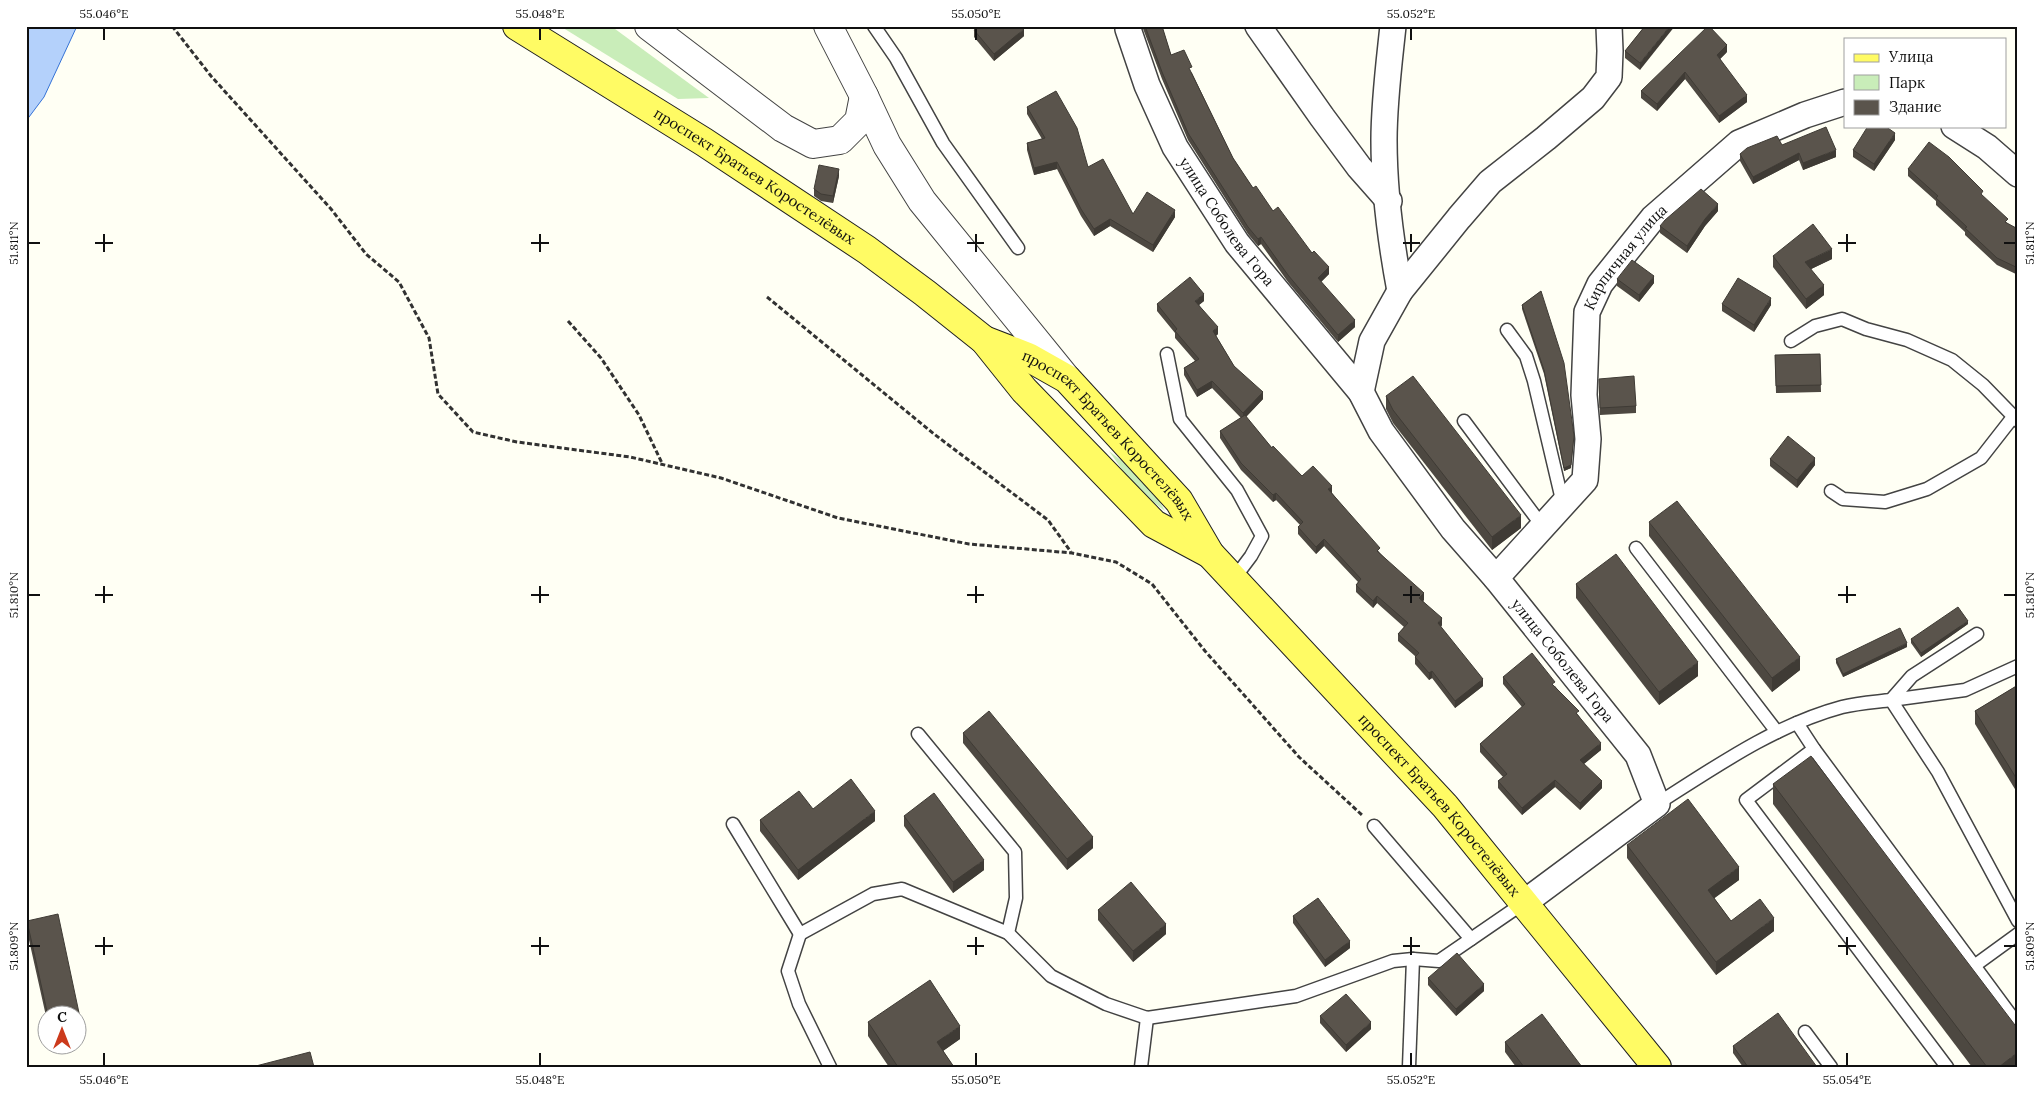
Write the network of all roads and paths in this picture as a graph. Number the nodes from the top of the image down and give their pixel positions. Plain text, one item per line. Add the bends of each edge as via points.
1 (172, 26) edge
2 (517, 26) edge
3 (649, 26) edge
4 (828, 26) edge
5 (874, 26) edge
6 (1258, 26) edge
7 (1393, 26) edge
8 (1609, 26) edge
9 (1128, 29) dead end
10 (864, 96) junction
11 (1844, 102) edge
12 (1957, 128) edge
13 (2018, 174) edge
14 (1389, 201) junction
15 (1018, 248) dead end
16 (1400, 291) junction
17 (767, 297) dead end
18 (568, 321) dead end
19 (1507, 330) dead end
20 (984, 340) junction
21 (1791, 341) dead end
22 (1168, 354) dead end
23 (1067, 379) junction
24 (1361, 392) junction
25 (2015, 419) edge
26 (1464, 421) dead end
27 (662, 464) junction
28 (1831, 491) dead end
29 (1563, 504) junction
30 (1543, 526) junction
31 (1636, 548) dead end
32 (1072, 552) junction
33 (1210, 554) junction
34 (1496, 578) junction
35 (1233, 580) junction
36 (1977, 634) dead end
37 (2018, 666) edge
38 (1891, 700) junction
39 (1797, 723) junction
40 (1777, 732) junction
41 (918, 734) dead end
42 (1814, 749) junction
43 (1657, 804) junction
44 (733, 824) dead end
45 (1374, 826) joint
46 (1525, 902) junction
47 (2018, 921) edge
48 (1008, 932) junction
49 (800, 934) junction
50 (2018, 934) edge
51 (1471, 939) junction
52 (1413, 958) junction
53 (1974, 966) junction
54 (1147, 1018) junction
55 (2018, 1025) edge
56 (1805, 1032) dead end
57 (830, 1067) edge
58 (1141, 1067) edge
59 (1409, 1067) edge
60 (1657, 1067) edge
61 (1831, 1067) edge
62 (1948, 1067) edge

1 - 27 path via 211,76 331,209 366,254 399,282 429,338 438,394 473,432 517,442
2 - 20 main road, проспект Братьев Коростелёвых via 704,142 867,250
3 - 10 street via 783,128 813,144 840,140 859,121
4 - 10 street
5 - 15 lane via 896,58 943,143
6 - 14 street via 1359,167
7 - 14 street via 1384,141
8 - 16 street via 1609,77 1593,98 1490,182
9 - 24 street, улица Соболева Гора via 1147,85 1175,147 1237,243
10 - 23 street via 887,146 922,201
11 - 29 street, Кирпичная улица via 1739,143 1652,218 1600,284 1587,312 1584,395 1588,439 1585,480
12 - 13 street via 1987,147
14 - 16 street
16 - 24 street via 1372,341
17 - 32 path via 934,434 1048,520
18 - 27 path via 601,358 639,416
19 - 29 lane via 1526,356
20 - 23 main road, проспект Братьев Коростелёвых
20 - 33 main road, проспект Братьев Коростелёвых via 1024,390 1154,524
21 - 25 lane via 1815,326 1842,319 1907,340 1952,360 1983,385
22 - 35 lane via 1180,419 1237,490 1262,536
23 - 33 main road, проспект Братьев Коростелёвых via 1179,500
24 - 34 street, улица Соболева Гора via 1381,431 1453,529
25 - 28 lane via 1981,458 1927,489 1885,502 1843,500
26 - 30 lane
27 - 32 path via 721,478 838,518 969,544
29 - 30 street, Кирпичная улица
30 - 34 street, Кирпичная улица
31 - 40 lane
32 - 45 path via 1116,562 1152,584 1205,651 1299,758
33 - 35 main road, проспект Братьев Коростелёвых
34 - 43 street, улица Соболева Гора via 1638,755
35 - 46 main road, проспект Братьев Коростелёвых via 1445,806
36 - 38 lane via 1912,676
37 - 38 lane via 1965,690
38 - 39 lane via 1843,707
38 - 47 lane via 1938,772
39 - 40 lane
39 - 42 lane
40 - 43 lane
41 - 48 lane via 1015,852 1016,898
42 - 53 lane
42 - 62 lane via 1746,800
43 - 46 street
44 - 49 lane
45 - 51 lane
46 - 51 lane
46 - 60 main road, проспект Братьев Коростелёвых
48 - 49 lane via 902,889 873,894
48 - 54 lane via 1051,976 1106,1004
49 - 57 lane via 788,971 799,1004
50 - 53 lane
51 - 52 lane via 1438,961
52 - 54 lane via 1393,961 1296,996
52 - 59 lane
53 - 55 lane
54 - 58 lane
56 - 61 lane

